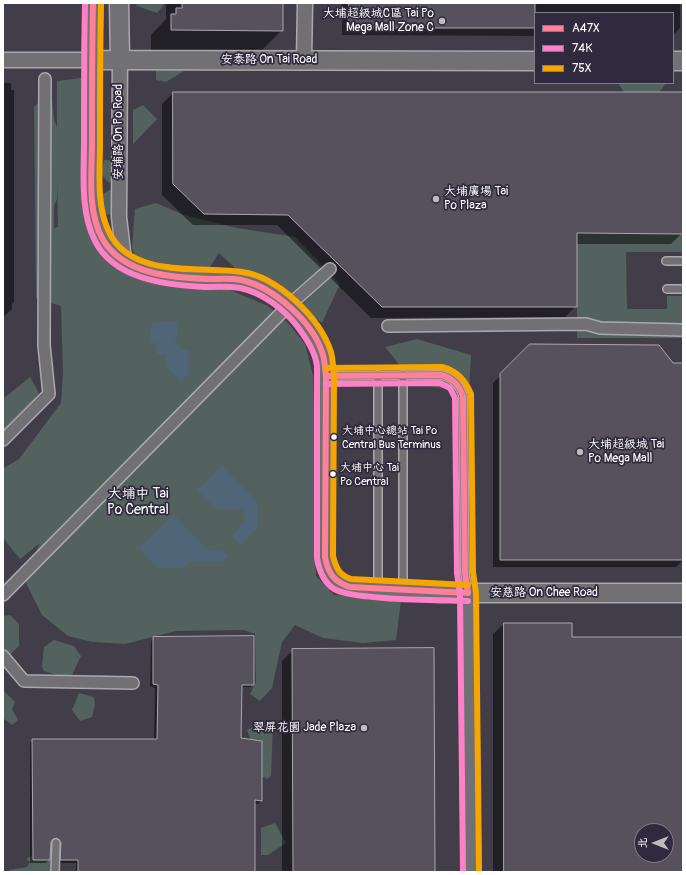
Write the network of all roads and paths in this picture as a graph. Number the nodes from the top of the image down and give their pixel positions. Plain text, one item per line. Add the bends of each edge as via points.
1 (93, 3) edge
2 (119, 3) edge
3 (304, 3) edge
4 (3, 60) edge
5 (92, 60) junction
6 (304, 60) junction
7 (120, 61) junction
8 (534, 61) edge
9 (45, 79) dead end
10 (124, 260) junction
11 (666, 261) dead end
12 (683, 261) edge
13 (330, 269) dead end
14 (666, 290) dead end
15 (683, 290) edge
16 (288, 306) junction
17 (388, 326) dead end
18 (683, 330) edge
19 (378, 375) junction
20 (403, 375) junction
21 (326, 376) junction
22 (3, 440) edge
23 (378, 588) junction
24 (403, 590) junction
25 (468, 593) junction
26 (683, 594) edge
27 (3, 595) edge
28 (3, 656) edge
29 (133, 683) dead end
30 (56, 844) dead end
31 (56, 872) edge
32 (471, 872) edge

1 - 5 street
2 - 7 street, 安埔路 On Po Road
3 - 6 street
4 - 5 street, 安泰路 On Tai Road
5 - 7 street, 安泰路 On Tai Road
5 - 10 street via 94,209 98,228 107,247
6 - 7 street, 安泰路 On Tai Road
6 - 8 street, 安泰路 On Tai Road
7 - 10 street, 安埔路 On Po Road via 119,217
9 - 22 street via 44,345 49,394
10 - 16 street via 136,267 168,276 241,280 252,283 275,295
11 - 12 lane
13 - 16 street
14 - 15 lane
16 - 21 street via 306,324 315,338 323,355
16 - 27 street
17 - 18 street via 586,324 600,328
19 - 20 lane
19 - 21 lane
19 - 23 lane
20 - 24 lane
20 - 25 lane via 447,376 457,383 463,396 465,573
21 - 23 street via 326,564 331,576 340,584
23 - 24 street
24 - 25 street
25 - 26 street, 安慈路 On Chee Road
25 - 32 street
28 - 29 street via 24,681
30 - 31 lane

